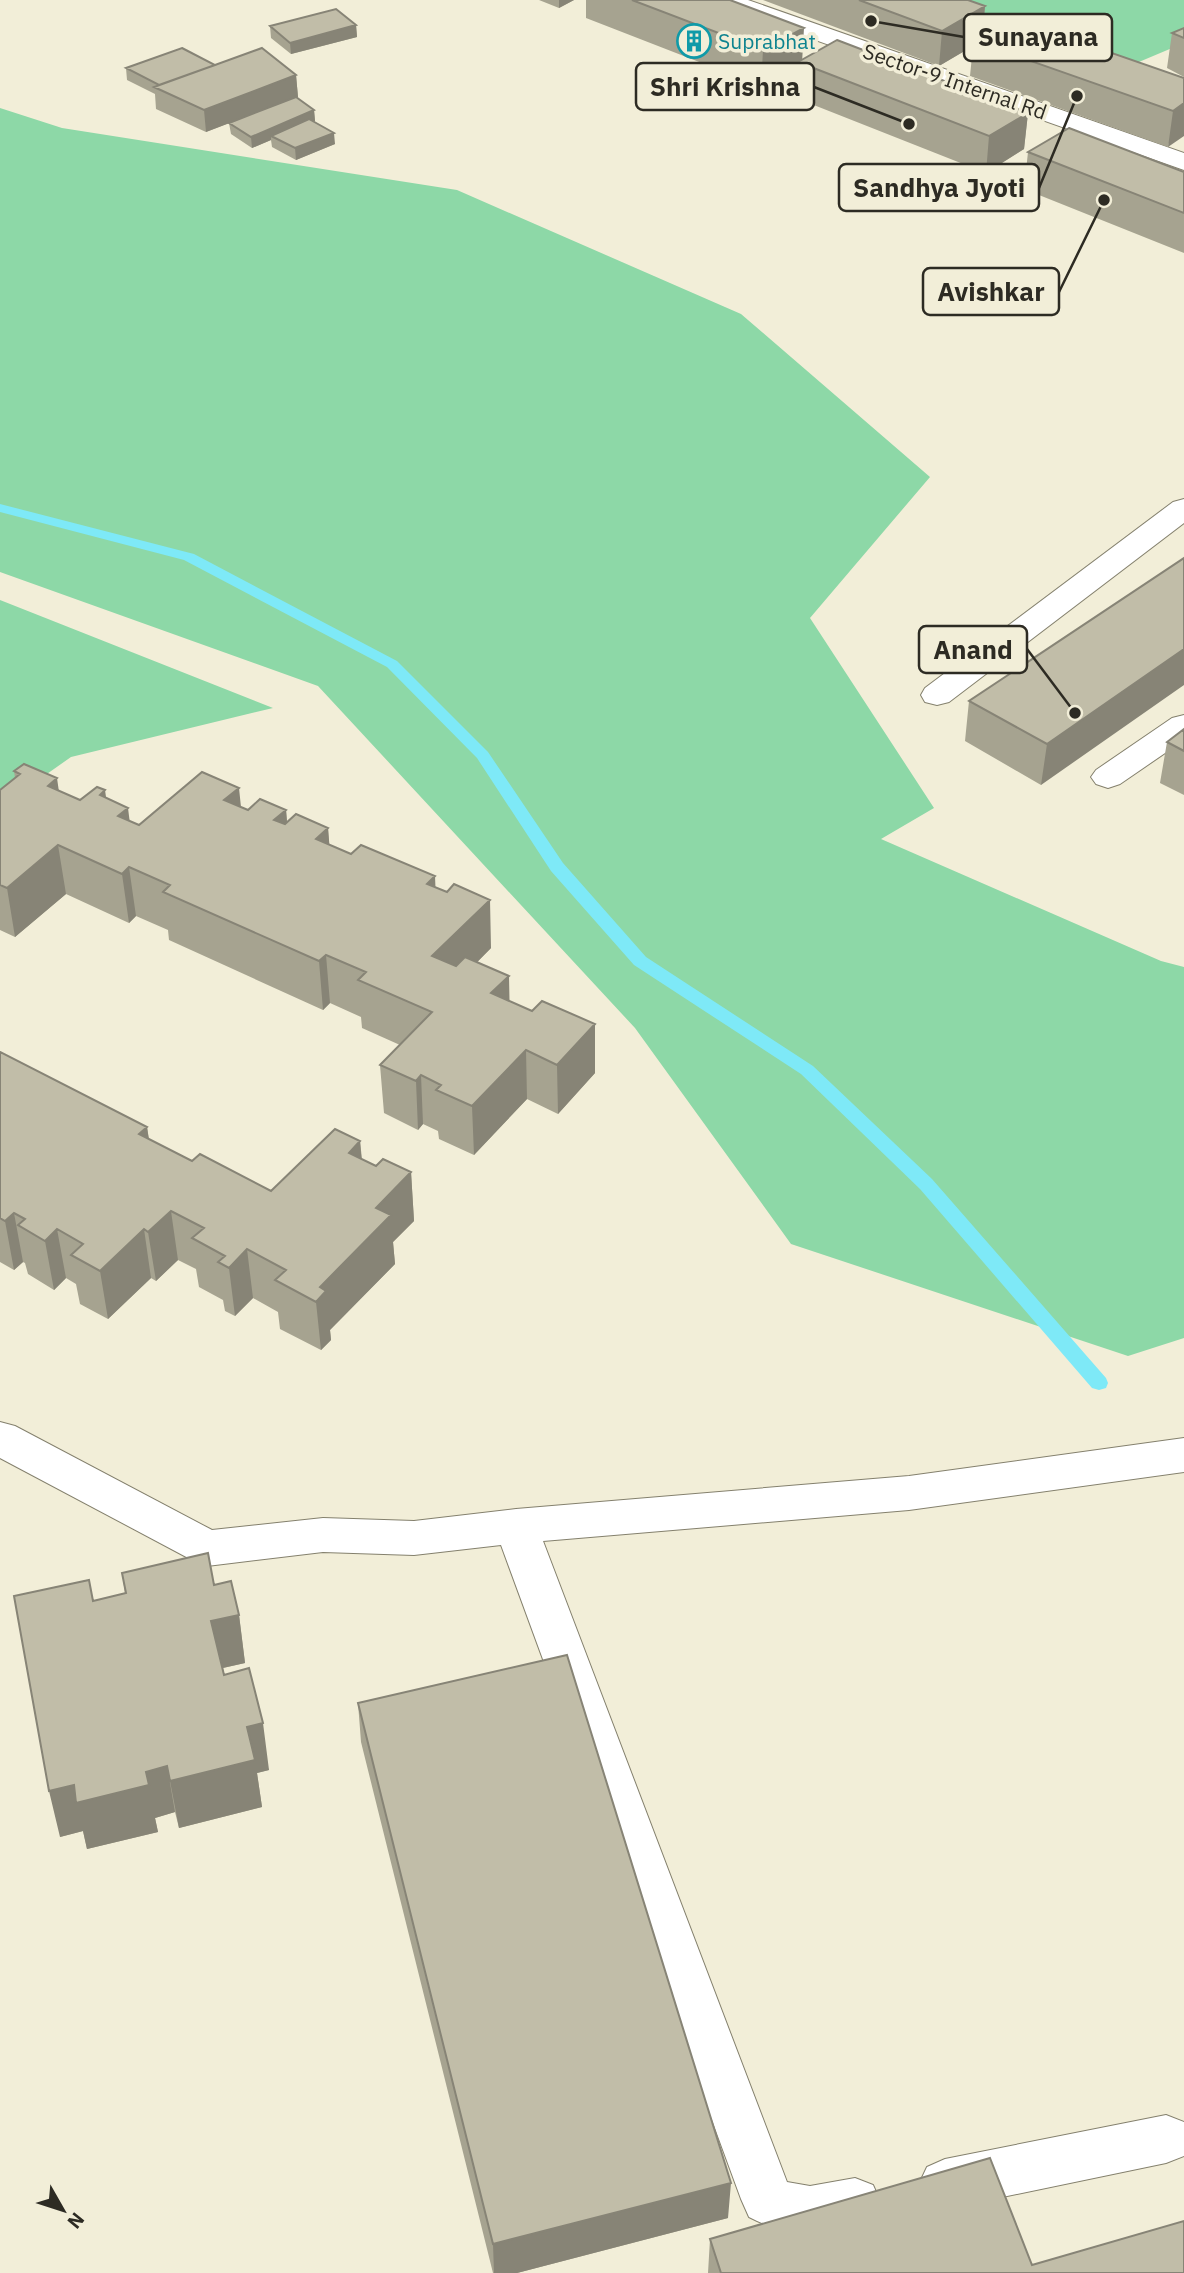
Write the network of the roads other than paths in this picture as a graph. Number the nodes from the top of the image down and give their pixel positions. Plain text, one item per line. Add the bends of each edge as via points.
1 (725, 0) edge
2 (1184, 162) edge
3 (1184, 508) edge
4 (937, 695) dead end
5 (1184, 725) edge
6 (1108, 777) dead end
7 (0, 1438) edge
8 (1184, 1455) edge
9 (516, 1527) junction
10 (1166, 2139) dead end

1 - 2 street, Sector-9 Internal Rd
3 - 4 street
5 - 6 street
7 - 9 street via 207,1548 323,1535 414,1538
8 - 9 street via 909,1493
9 - 10 street via 767,2199 786,2210 807,2213

